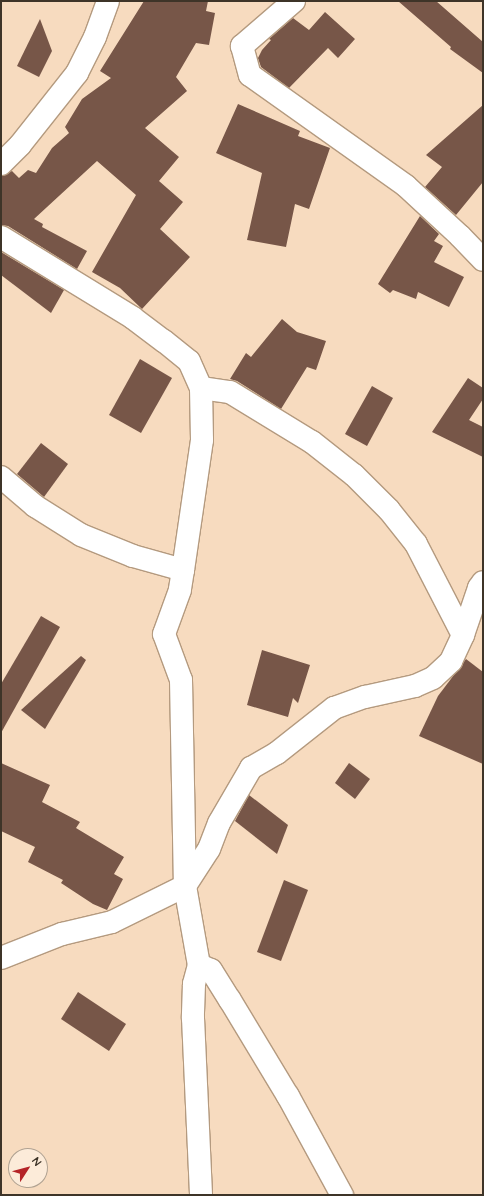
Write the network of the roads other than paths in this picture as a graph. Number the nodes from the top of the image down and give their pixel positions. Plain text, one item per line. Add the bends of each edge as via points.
1 (108, 1) edge
2 (294, 1) edge
3 (1, 164) edge
4 (1, 237) edge
5 (483, 260) edge
6 (201, 388) junction
7 (3, 484) edge
8 (183, 570) junction
9 (483, 582) edge
10 (463, 635) junction
11 (185, 886) junction
12 (1, 958) edge
13 (198, 965) junction
14 (201, 1195) edge
15 (342, 1195) edge

1 - 3 street via 95,37 77,73 20,145
2 - 5 street via 242,46 250,75 406,186
4 - 6 street via 133,318 164,341 189,361
6 - 8 street via 202,440
6 - 10 street via 230,392 312,442 354,475 389,510 416,544
7 - 8 street via 81,535 133,556
8 - 11 street via 180,590 164,634 181,680
9 - 10 street
10 - 11 street via 452,661 433,678 415,686 365,697 334,708 277,753 251,768 219,823 209,849
11 - 12 street via 112,922 62,934
11 - 13 street
13 - 14 street via 194,984 193,1018
13 - 15 street via 211,970 230,1000 288,1096

